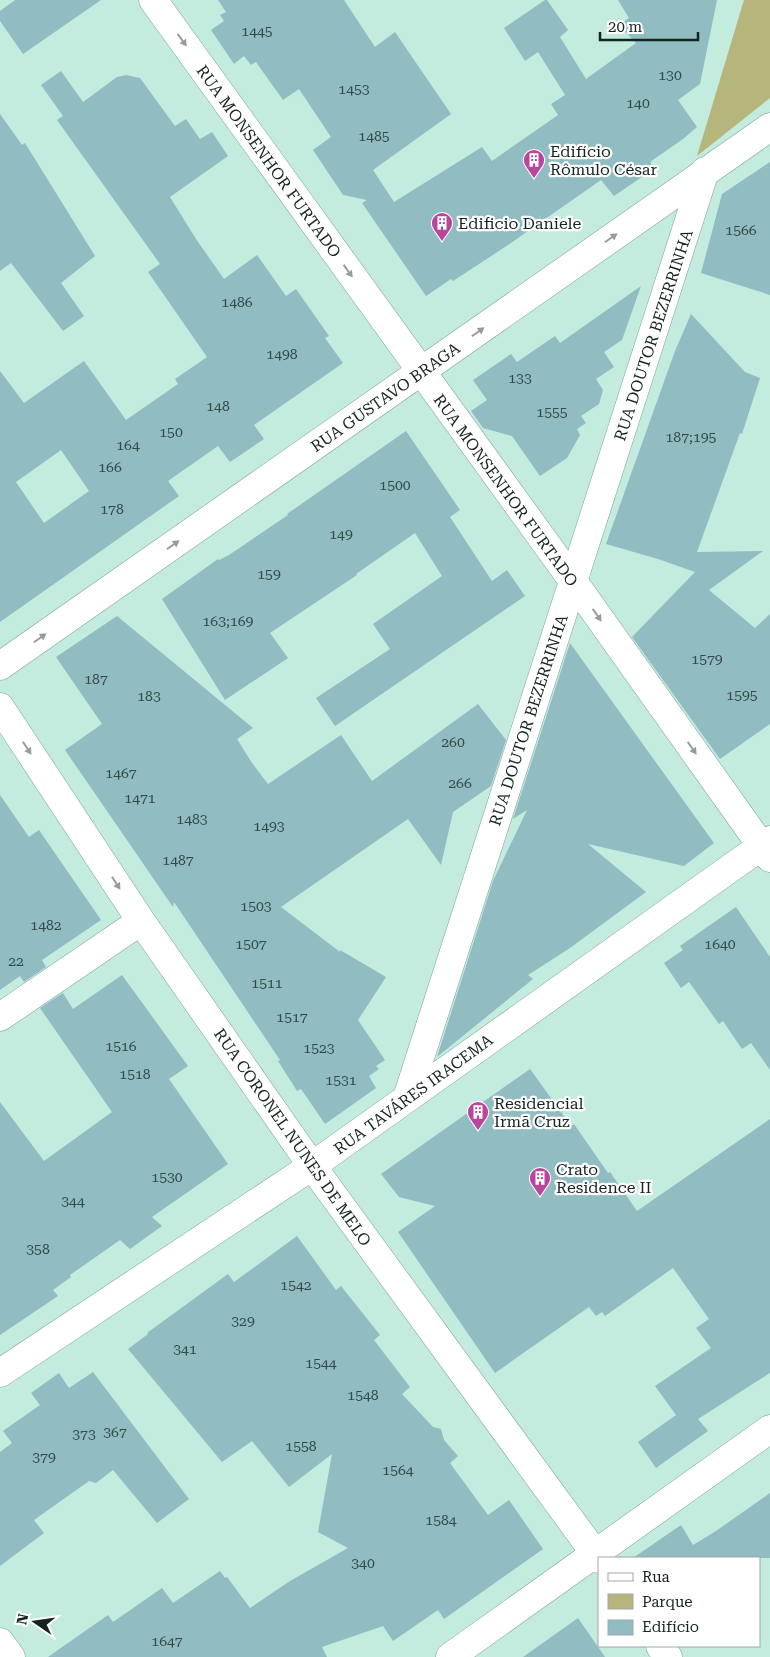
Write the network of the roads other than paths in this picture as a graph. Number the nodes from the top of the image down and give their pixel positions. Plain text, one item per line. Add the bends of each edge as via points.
1 (154, 0) edge
2 (770, 127) edge
3 (706, 171) junction
4 (421, 372) junction
5 (573, 581) junction
6 (0, 666) edge
7 (0, 707) edge
8 (767, 848) edge
9 (141, 920) junction
10 (0, 1018) edge
11 (407, 1098) junction
12 (312, 1166) junction
13 (0, 1373) edge
14 (770, 1429) edge
15 (597, 1557) edge
16 (0, 1642) edge
17 (11, 1657) edge
18 (450, 1657) edge

1 -> 4 street, RUA MONSENHOR FURTADO
2 - 3 street, RUA GUSTAVO BRAGA
4 -> 3 street, RUA GUSTAVO BRAGA
3 - 5 street, RUA DOUTOR BEZERRINHA
4 - 5 street, RUA MONSENHOR FURTADO
6 -> 4 street, RUA GUSTAVO BRAGA
5 -> 8 street, RUA MONSENHOR FURTADO
5 - 11 street, RUA DOUTOR BEZERRINHA
7 -> 9 street, RUA CORONEL NUNES DE MELO
8 - 11 street, RUA TAVÁRES IRACEMA
9 - 10 street
9 - 12 street, RUA CORONEL NUNES DE MELO
11 - 12 street, RUA TAVÁRES IRACEMA
12 - 13 street, RUA TAVÁRES IRACEMA
12 - 15 street, RUA CORONEL NUNES DE MELO
14 - 15 street
15 - 18 street
16 - 17 street

